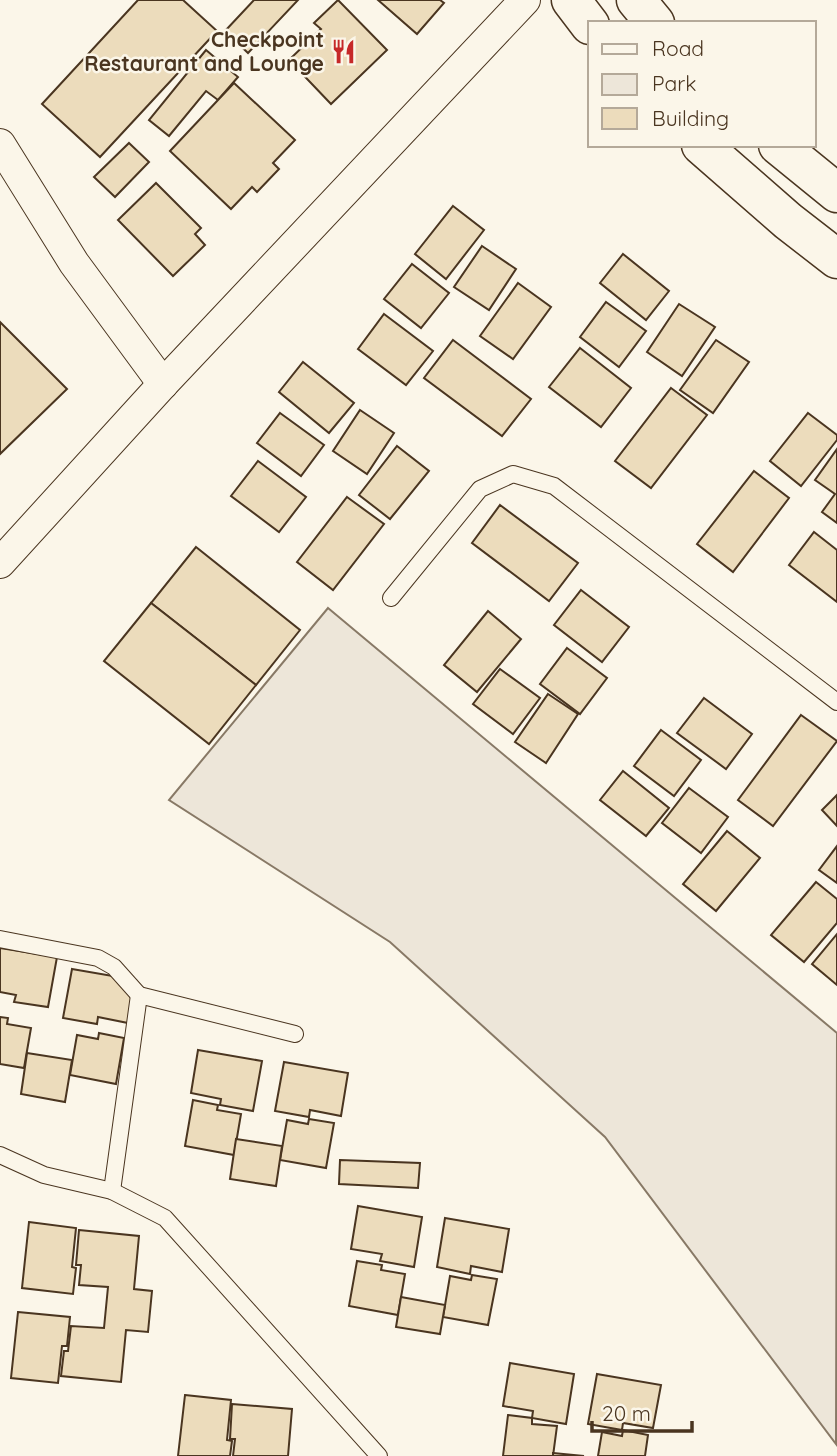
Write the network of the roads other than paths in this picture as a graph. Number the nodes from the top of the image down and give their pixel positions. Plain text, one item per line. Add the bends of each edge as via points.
1 (525, 0) edge
2 (571, 0) edge
3 (636, 0) edge
4 (653, 21) edge
5 (588, 22) edge
6 (0, 144) edge
7 (703, 147) edge
8 (780, 147) edge
9 (837, 193) edge
10 (837, 259) edge
11 (163, 384) junction
12 (0, 563) edge
13 (391, 598) dead end
14 (837, 702) edge
15 (0, 939) edge
16 (139, 995) junction
17 (295, 1034) dead end
18 (0, 1156) edge
19 (112, 1191) junction
20 (379, 1456) edge

1 - 11 street
2 - 5 main road
3 - 4 main road
6 - 11 street via 74,263
7 - 10 main road
8 - 9 main road
11 - 12 street
13 - 14 lane via 480,489 513,474 554,486
15 - 16 lane via 98,958 114,967
16 - 17 lane
16 - 19 lane
18 - 19 lane via 44,1175
19 - 20 lane via 165,1218

